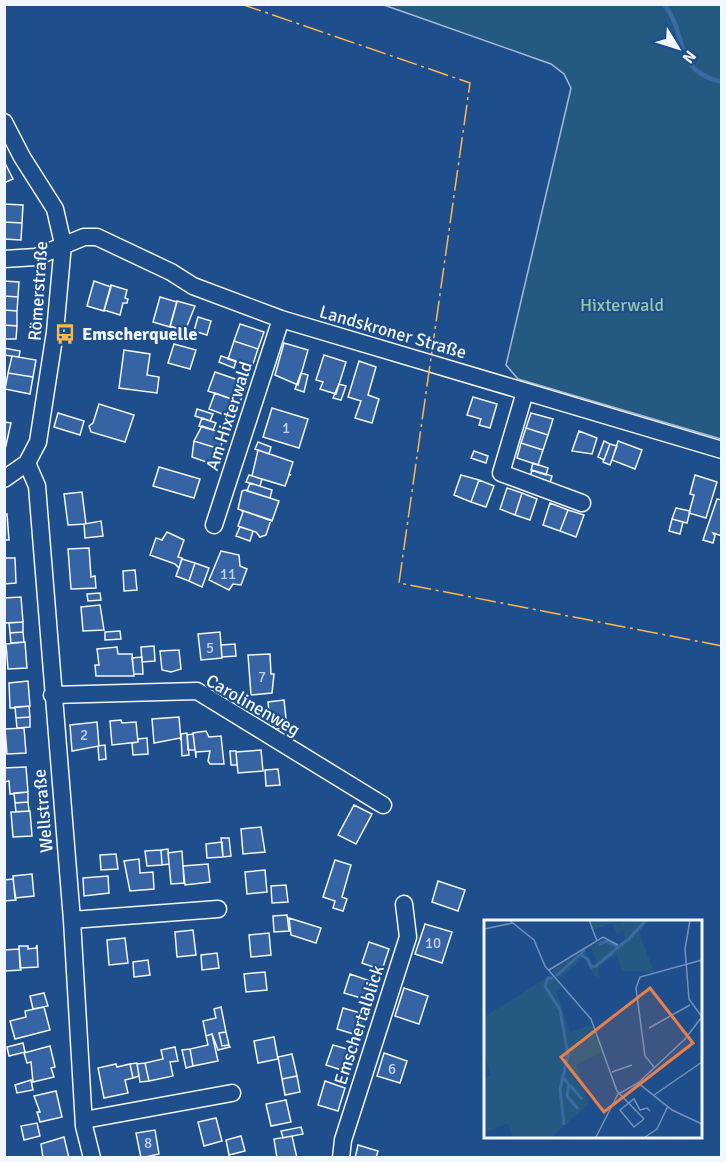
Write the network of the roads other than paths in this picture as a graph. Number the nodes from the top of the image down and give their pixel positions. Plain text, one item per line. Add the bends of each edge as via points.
1 (4, 122) edge
2 (63, 243) junction
3 (4, 259) edge
4 (281, 320) junction
5 (525, 392) junction
6 (722, 450) edge
7 (27, 463) junction
8 (4, 479) edge
9 (582, 503) dead end
10 (214, 525) dead end
11 (52, 695) junction
12 (383, 805) dead end
13 (404, 904) dead end
14 (218, 909) dead end
15 (72, 920) junction
16 (232, 1093) dead end
17 (84, 1120) junction
18 (93, 1158) edge
19 (341, 1158) edge

1 - 2 street, Römerstraße via 55,208
2 - 3 street, Landskroner Straße via 36,257
2 - 4 street, Landskroner Straße via 97,237 193,286
2 - 7 street, Römerstraße via 55,332 38,441
4 - 5 street, Landskroner Straße
4 - 10 street, Am Hixterwald
5 - 6 street, Landskroner Straße
5 - 9 street via 501,473
7 - 8 street
7 - 11 street, Wellstraße via 37,486
11 - 12 street, Carolinenweg via 197,691
11 - 15 street, Wellstraße
13 - 19 street, Emschertalblick via 408,937 343,1140
14 - 15 street
15 - 17 street, Wellstraße
16 - 17 street
17 - 18 street, Wellstraße

